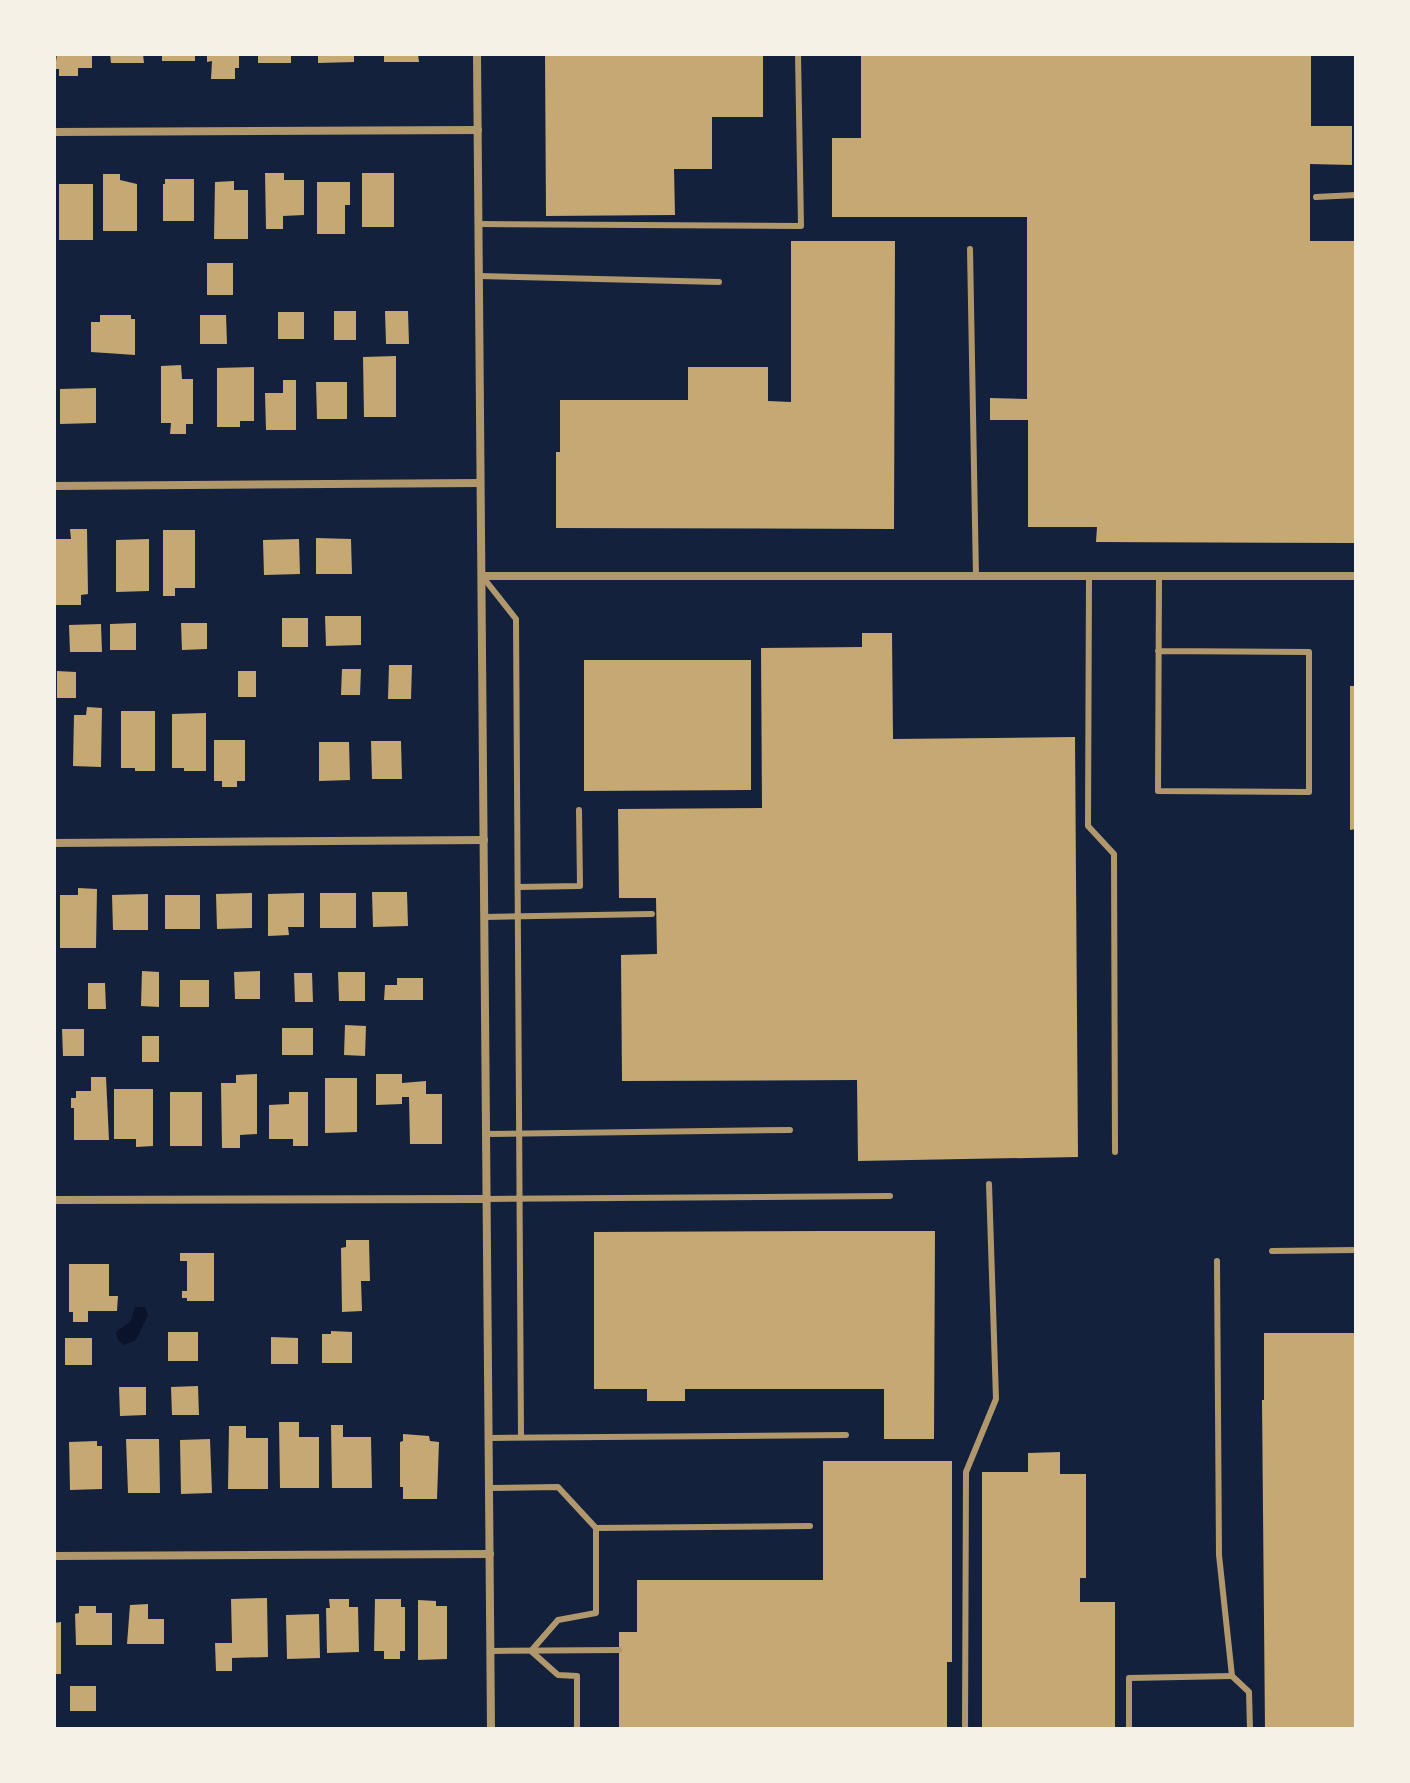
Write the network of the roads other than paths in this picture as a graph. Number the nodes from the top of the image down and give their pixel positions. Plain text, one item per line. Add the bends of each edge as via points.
1 (477, 54) edge
2 (798, 54) edge
3 (478, 130) junction
4 (54, 132) edge
5 (1356, 195) edge
6 (1316, 197) dead end
7 (479, 224) junction
8 (970, 249) dead end
9 (479, 276) junction
10 (719, 282) dead end
11 (480, 483) junction
12 (54, 486) edge
13 (482, 576) junction
14 (1356, 576) edge
15 (976, 577) junction
16 (1089, 577) junction
17 (1159, 577) junction
18 (1158, 651) junction
19 (579, 810) dead end
20 (484, 840) junction
21 (54, 843) edge
22 (518, 887) junction
23 (652, 914) dead end
24 (518, 916) junction
25 (485, 917) junction
26 (790, 1130) dead end
27 (519, 1133) junction
28 (486, 1134) junction
29 (1115, 1152) dead end
30 (989, 1184) dead end
31 (890, 1196) dead end
32 (520, 1197) junction
33 (487, 1199) junction
34 (54, 1200) edge
35 (1356, 1250) edge
36 (1272, 1251) dead end
37 (1217, 1261) dead end
38 (846, 1435) dead end
39 (521, 1436) junction
40 (490, 1438) junction
41 (490, 1488) junction
42 (810, 1526) dead end
43 (596, 1528) junction
44 (490, 1554) junction
45 (54, 1556) edge
46 (619, 1650) dead end
47 (491, 1651) junction
48 (531, 1651) junction
49 (1232, 1676) junction
50 (491, 1729) edge
51 (577, 1729) edge
52 (965, 1729) edge
53 (1129, 1729) edge
54 (1250, 1729) edge

1 - 3 street
2 - 7 lane via 801,226
3 - 4 street
3 - 7 street
5 - 6 lane
7 - 9 street
8 - 15 lane
9 - 10 lane
9 - 11 street
11 - 12 street
11 - 13 street
13 - 15 street
13 - 20 street
13 - 22 lane via 516,619
14 - 17 street
15 - 16 street
16 - 17 street
16 - 29 lane via 1088,826 1114,854
17 - 18 lane
18 - 18 lane via 1158,791 1309,792 1309,652
19 - 22 lane via 580,886
20 - 21 street
20 - 25 street
22 - 24 lane
23 - 24 lane
24 - 25 lane
24 - 27 lane
25 - 28 street
26 - 27 lane
27 - 28 lane
27 - 32 lane
28 - 33 street
30 - 52 lane via 996,1399 966,1472
31 - 32 lane
32 - 33 lane
32 - 39 lane
33 - 34 street
33 - 40 street
35 - 36 lane
37 - 49 lane via 1219,1555
38 - 39 lane
39 - 40 lane
40 - 41 street
41 - 43 lane via 558,1487
41 - 44 street
42 - 43 lane
43 - 48 lane via 596,1613 558,1620
44 - 45 street
44 - 47 street
46 - 48 lane
47 - 48 lane
47 - 50 street
48 - 51 lane via 558,1675 577,1676
49 - 53 lane via 1129,1678
49 - 54 lane via 1249,1692

